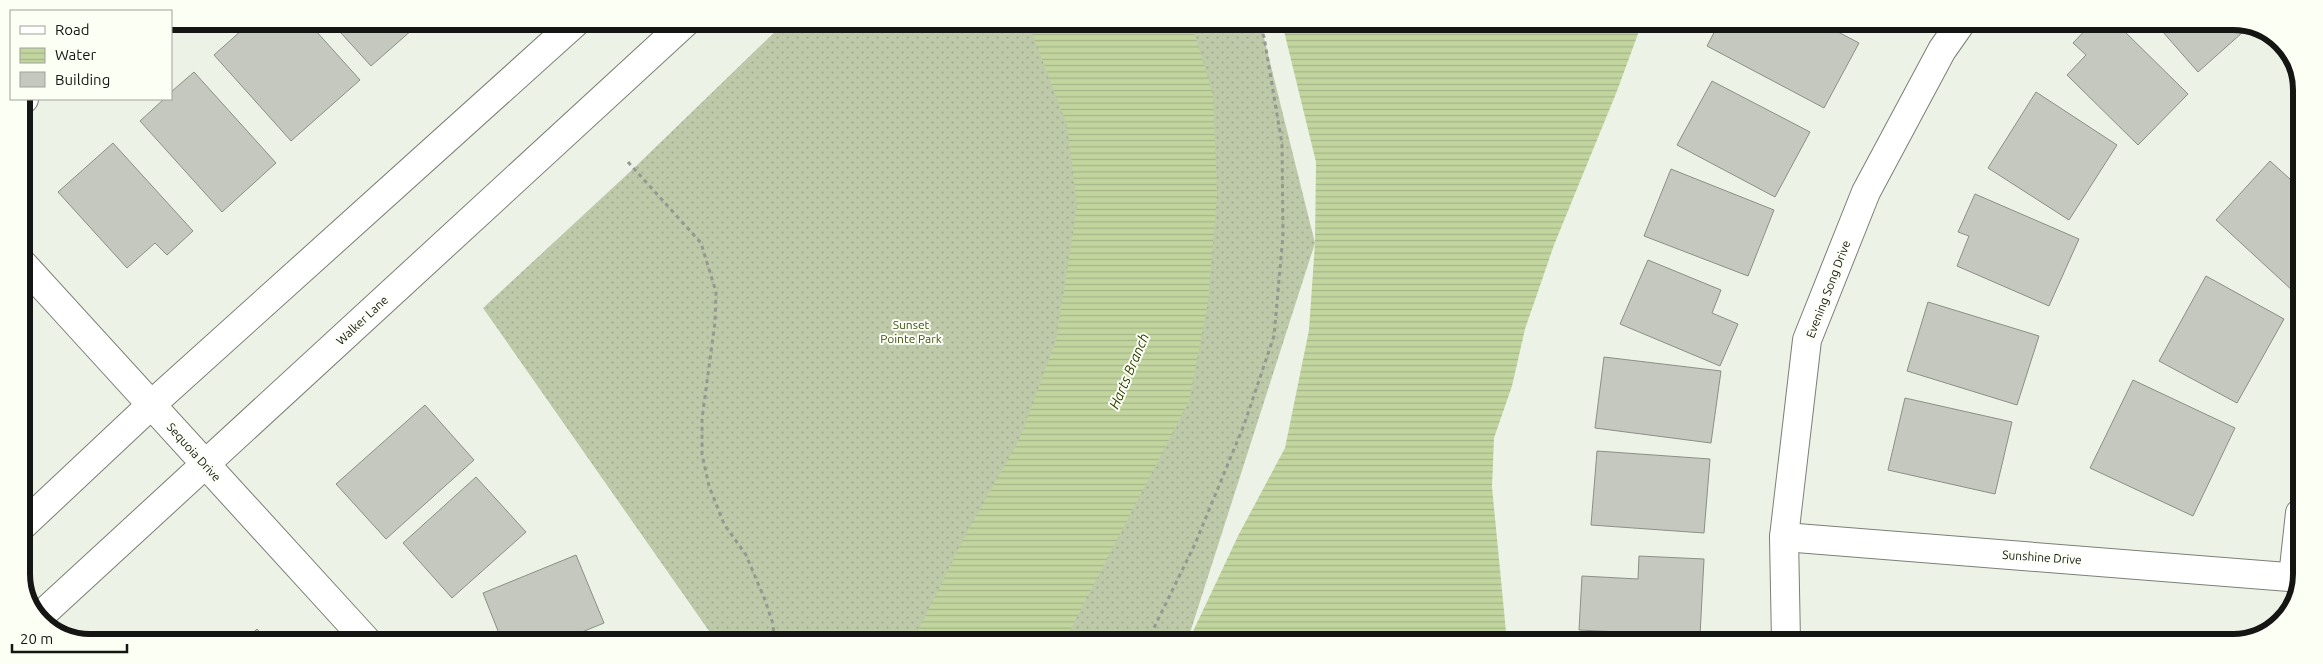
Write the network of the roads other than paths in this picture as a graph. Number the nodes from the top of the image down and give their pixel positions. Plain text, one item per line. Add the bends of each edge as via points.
1 (567, 30) edge
2 (677, 30) edge
3 (1956, 30) edge
4 (30, 272) edge
5 (151, 405) junction
6 (206, 464) junction
7 (30, 519) edge
8 (1784, 537) junction
9 (2293, 577) edge
10 (44, 612) edge
11 (361, 634) edge
12 (1786, 634) edge

1 - 5 street
2 - 6 street, Walker Lane
3 - 8 street, Evening Song Drive via 1942,50 1866,192 1807,340
4 - 5 street, Sequoia Drive
5 - 6 street, Sequoia Drive
5 - 7 street
6 - 10 street, Walker Lane
6 - 11 street, Sequoia Drive
8 - 9 street, Sunshine Drive
8 - 12 street, Evening Song Drive

